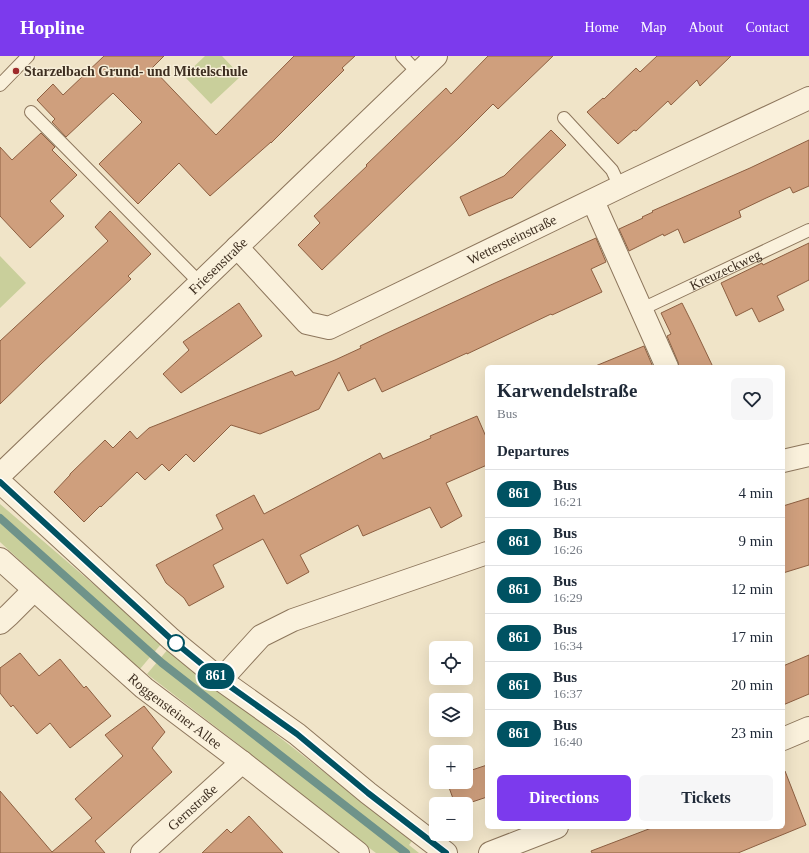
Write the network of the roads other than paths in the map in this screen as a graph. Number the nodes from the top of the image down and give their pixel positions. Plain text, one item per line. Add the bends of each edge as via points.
1 (28, 56) edge
2 (402, 56) edge
3 (436, 56) edge
4 (418, 73) junction
5 (0, 86) edge
6 (809, 98) edge
7 (31, 112) dead end
8 (564, 118) dead end
9 (620, 187) junction
10 (593, 201) junction
11 (809, 230) edge
12 (237, 247) junction
13 (200, 283) junction
14 (642, 309) junction
15 (666, 365) edge
16 (809, 455) edge
17 (785, 461) edge
18 (0, 475) edge
19 (0, 482) edge
20 (485, 554) edge
21 (0, 559) edge
22 (34, 590) junction
23 (0, 623) edge
24 (221, 680) junction
25 (809, 728) edge
26 (785, 738) edge
27 (242, 762) junction
28 (552, 829) edge
29 (142, 853) edge
30 (358, 853) edge
31 (446, 853) edge
32 (490, 853) edge

1 - 5 lane
2 - 4 lane
3 - 4 street, Friesenstraße
4 - 12 street, Friesenstraße
6 - 9 street, Wettersteinstraße
7 - 13 lane
8 - 9 lane via 612,170
9 - 10 street, Wettersteinstraße
10 - 12 street, Wettersteinstraße via 329,328 307,323
10 - 14 street
11 - 14 lane, Kreuzeckweg
12 - 13 street, Friesenstraße
13 - 18 street, Friesenstraße
14 - 15 street
16 - 17 street
19 - 24 street via 166,634
20 - 24 street via 293,620 261,636
21 - 22 street, Roggensteiner Allee
22 - 23 street
22 - 27 street, Roggensteiner Allee via 144,688
24 - 31 street via 297,734
25 - 26 street
27 - 29 street, Gernstraße
27 - 30 street, Roggensteiner Allee
28 - 32 street

